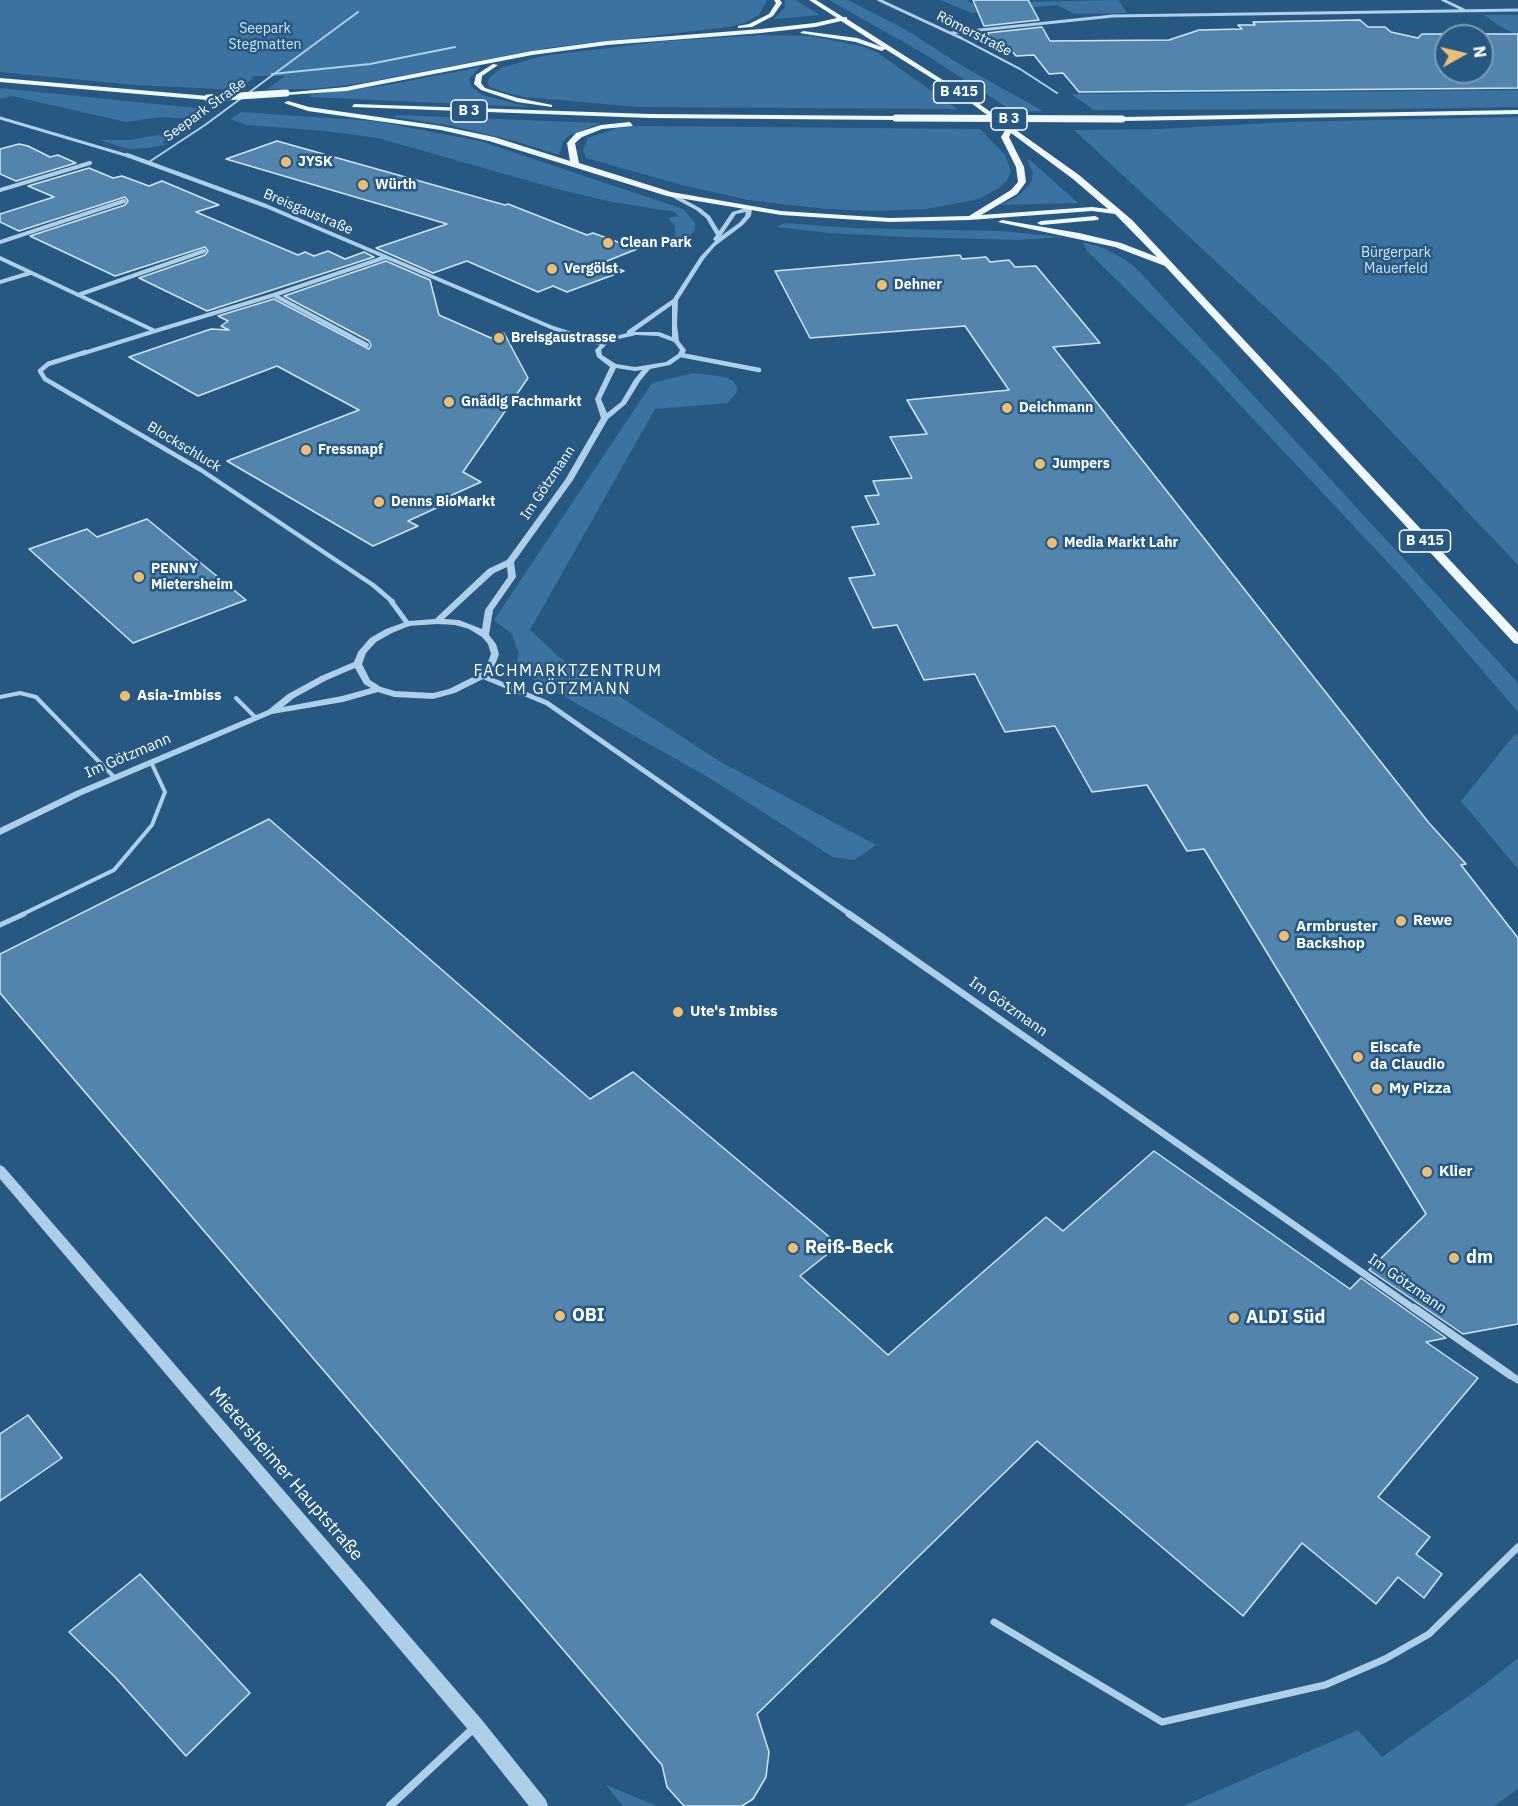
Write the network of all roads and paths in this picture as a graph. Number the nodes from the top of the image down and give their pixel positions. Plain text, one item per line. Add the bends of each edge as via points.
1 (777, 0) edge
2 (812, 0) edge
3 (879, 0) edge
4 (1443, 0) edge
5 (1518, 10) edge
6 (1466, 11) junction
7 (357, 12) dead end
8 (845, 18) junction
9 (750, 26) junction
10 (761, 32) junction
11 (951, 33) junction
12 (700, 34) junction
13 (961, 38) joint
14 (455, 47) dead end
15 (509, 58) junction
16 (908, 58) junction
17 (272, 74) junction
18 (0, 80) edge
19 (1057, 93) dead end
20 (208, 98) junction
21 (288, 103) junction
22 (1518, 112) edge
23 (650, 116) junction
24 (696, 117) junction
25 (0, 118) edge
26 (1010, 128) junction
27 (149, 162) junction
28 (90, 163) dead end
29 (575, 165) junction
30 (0, 189) edge
31 (670, 194) junction
32 (124, 201) dead end
33 (749, 208) junction
34 (1118, 212) junction
35 (969, 219) junction
36 (1020, 224) junction
37 (718, 234) junction
38 (0, 242) edge
39 (713, 244) junction
40 (204, 251) dead end
41 (386, 257) junction
42 (0, 258) edge
43 (1171, 266) junction
44 (30, 273) junction
45 (0, 282) edge
46 (78, 295) junction
47 (274, 295) junction
48 (675, 300) junction
49 (155, 331) junction
50 (625, 334) junction
51 (676, 341) junction
52 (602, 344) junction
53 (367, 345) dead end
54 (681, 355) junction
55 (614, 366) junction
56 (647, 369) junction
57 (759, 370) dead end
58 (605, 418) junction
59 (510, 562) junction
60 (436, 621) junction
61 (408, 624) junction
62 (485, 635) junction
63 (1518, 640) edge
64 (358, 664) junction
65 (482, 676) junction
66 (378, 689) junction
67 (0, 697) edge
68 (236, 698) dead end
69 (270, 712) junction
70 (256, 718) junction
71 (151, 762) junction
72 (114, 777) junction
73 (0, 832) edge
74 (0, 925) edge
75 (0, 1170) edge
76 (1518, 1373) edge
77 (1510, 1375) junction
78 (1518, 1380) edge
79 (1518, 1547) edge
80 (994, 1622) dead end
81 (476, 1726) junction
82 (390, 1806) edge
83 (540, 1806) edge

1 - 9 main road, B 3 via 771,15
2 - 8 main road, B 415
3 - 11 street, Römerstraße
4 - 6 street
5 - 6 street
6 - 11 street via 1113,16
7 - 17 lane, Seepark Straße
8 - 9 main road, B 3
8 - 10 main road, B 3
8 - 16 main road, B 415
9 - 12 main road, B 3
10 - 12 main road, B 3
10 - 16 main road, B 3 via 824,34 857,40
11 - 13 street, Römerstraße
12 - 15 main road, B 3
13 - 19 lane, Römerstraße
14 - 17 lane via 370,64
15 - 20 main road, B 3, bridge via 346,89
15 - 23 main road, B 3 via 486,69 477,84 491,93 517,100
16 - 26 main road, B 415
17 - 27 lane, Seepark Straße
18 - 20 main road, B 3
20 - 21 main road, B 3, bridge
21 - 23 main road, B 3
21 - 29 main road, B 3 via 441,128
22 - 24 main road, B 3, bridge via 1122,119
23 - 24 main road, B 3
24 - 29 main road, B 3 via 588,130 571,143
25 - 27 street, Breisgaustraße
26 - 34 main road, B 415
26 - 35 main road, B 3 via 1005,137 1020,166 1022,182 1014,192
27 - 41 street, Breisgaustraße
28 - 30 street
29 - 31 main road, B 3
31 - 33 main road, B 3
31 - 37 street, B 3 via 703,213
32 - 38 street
33 - 35 main road, B 3 via 816,217
33 - 37 street via 734,213
33 - 39 street via 741,224
34 - 35 main road, B 3 via 1060,210
34 - 36 main road, B 3
34 - 43 main road, B 415
35 - 36 main road, B 3
36 - 43 main road, B 3 via 1118,245
37 - 39 street
39 - 48 street
40 - 46 street
41 - 47 street, Blockschluck
41 - 52 street, Breisgaustraße via 553,328
42 - 44 street
43 - 63 main road, B 415
44 - 45 street
44 - 46 street
46 - 49 street
47 - 49 street, Blockschluck
47 - 53 street
48 - 50 street
48 - 51 street
49 - 61 street, Blockschluck via 48,364 40,372 45,379 201,470 373,585 395,604
50 - 51 street via 648,333
50 - 52 street
51 - 54 street via 683,350
52 - 55 street via 599,356
54 - 56 street via 668,364
54 - 57 street
55 - 56 street
55 - 58 street via 598,399
56 - 58 street, Im Götzmann via 624,404
58 - 59 street, Im Götzmann via 569,480
59 - 60 street, Im Götzmann via 491,571
59 - 62 street, Im Götzmann via 512,577 489,610
60 - 61 street
60 - 62 street via 456,622
61 - 64 street via 373,640
62 - 65 street, Im Götzmann via 495,654
64 - 66 street via 367,682
64 - 69 street, Im Götzmann via 324,678
65 - 66 street, Im Götzmann via 469,685 433,696 412,697
65 - 77 street, Im Götzmann via 547,703
66 - 69 street, Im Götzmann
67 - 72 lane via 20,693 36,697
68 - 70 lane
69 - 70 street, Im Götzmann
70 - 71 street, Im Götzmann
71 - 72 street, Im Götzmann
71 - 74 lane via 165,792 152,825 114,870
72 - 73 street, Im Götzmann
75 - 81 street, Mietersheimer Hauptstraße
76 - 77 lane
77 - 78 lane
79 - 80 lane via 1429,1634 1385,1659 1325,1685 1162,1722
81 - 82 street
81 - 83 street, Mietersheimer Hauptstraße

